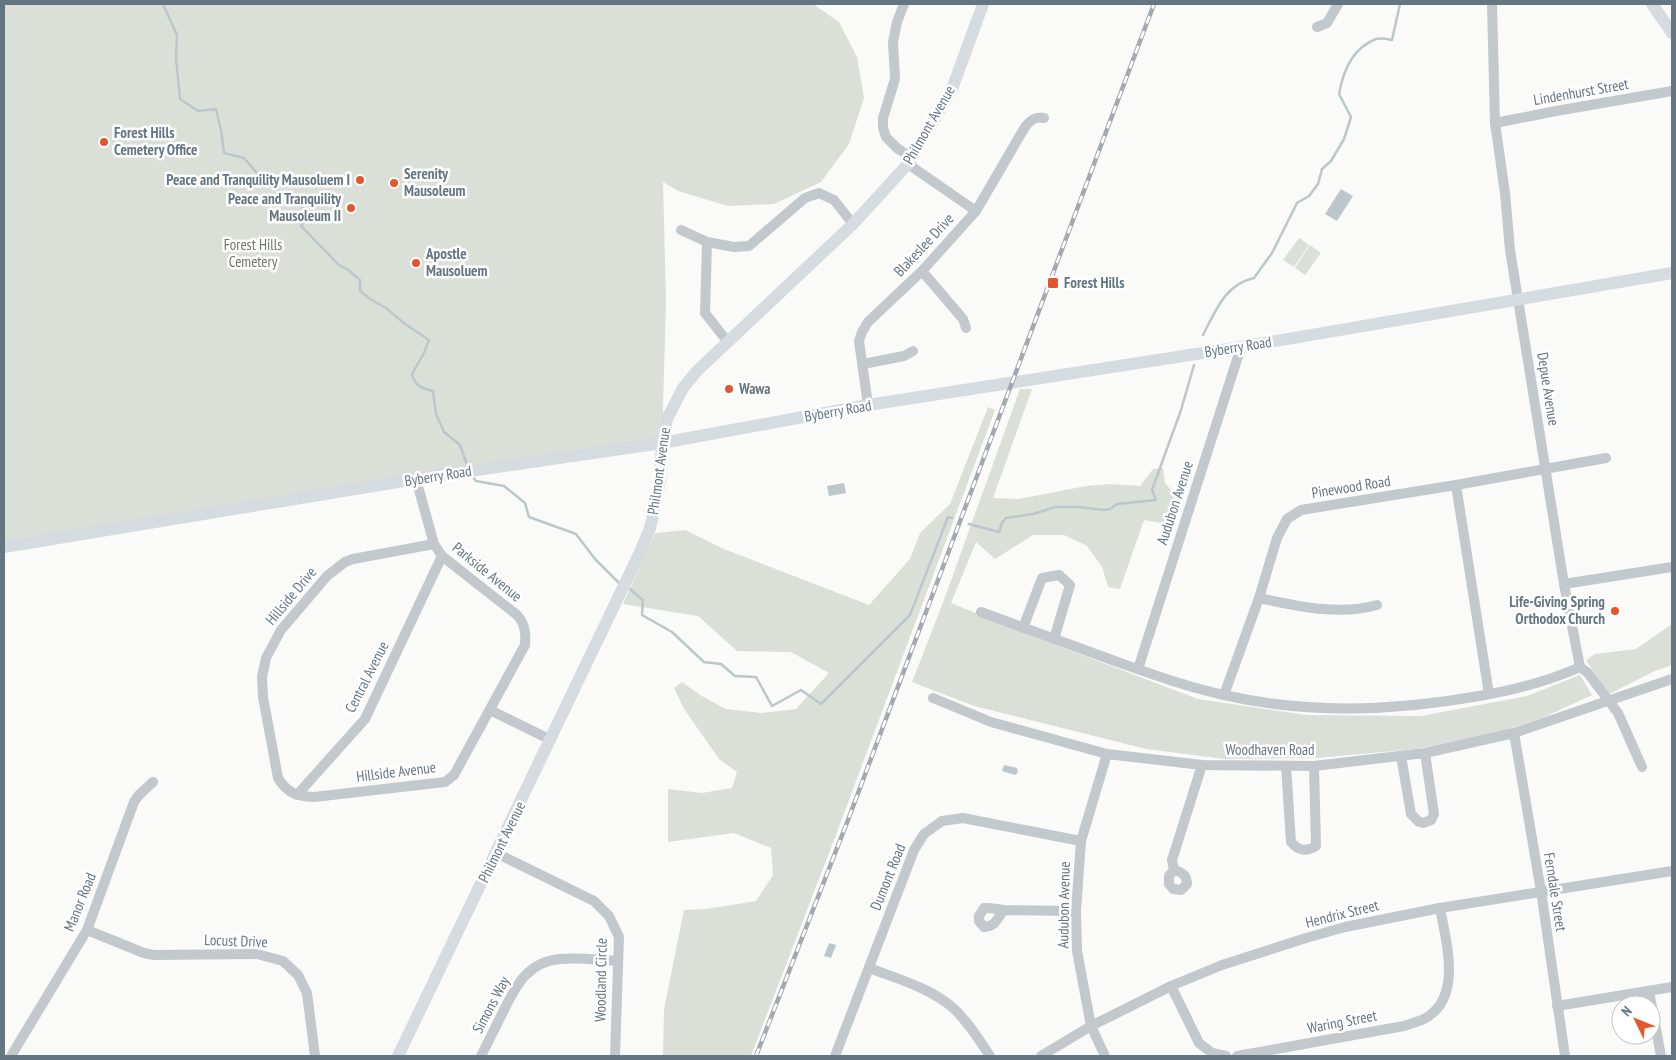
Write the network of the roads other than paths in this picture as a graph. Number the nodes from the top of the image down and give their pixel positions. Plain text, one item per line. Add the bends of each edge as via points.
1 (904, 4) edge
2 (982, 4) edge
3 (1338, 4) edge
4 (1492, 4) edge
5 (1652, 4) edge
6 (1317, 27) dead end
7 (1672, 33) edge
8 (1672, 91) edge
9 (1044, 118) dead end
10 (1495, 123) junction
11 (910, 161) junction
12 (976, 212) junction
13 (853, 224) junction
14 (681, 230) dead end
15 (707, 242) junction
16 (922, 271) junction
17 (1672, 274) edge
18 (1518, 299) junction
19 (966, 328) dead end
20 (727, 342) junction
21 (1241, 347) junction
22 (912, 350) dead end
23 (862, 364) junction
24 (868, 405) junction
25 (662, 443) junction
26 (1606, 458) dead end
27 (1546, 470) junction
28 (416, 479) junction
29 (1456, 485) junction
30 (434, 544) junction
31 (4, 547) edge
32 (442, 556) junction
33 (1672, 567) edge
34 (1564, 584) junction
35 (1259, 598) junction
36 (1377, 605) dead end
37 (981, 612) dead end
38 (1023, 628) junction
39 (1054, 639) junction
40 (1580, 667) junction
41 (1138, 669) junction
42 (1672, 679) edge
43 (1489, 694) junction
44 (1224, 695) junction
45 (933, 698) dead end
46 (1608, 700) junction
47 (490, 710) junction
48 (1514, 733) junction
49 (551, 740) junction
50 (1425, 753) junction
51 (1107, 754) junction
52 (1401, 756) junction
53 (1202, 765) junction
54 (1286, 766) junction
55 (1314, 766) junction
56 (1642, 767) dead end
57 (153, 782) dead end
58 (297, 796) junction
59 (1081, 841) junction
60 (496, 853) junction
61 (1174, 870) dead end
62 (1672, 870) edge
63 (1541, 891) junction
64 (1440, 908) junction
65 (1004, 910) dead end
66 (1076, 911) junction
67 (87, 930) junction
68 (618, 961) junction
69 (869, 968) junction
70 (1171, 986) junction
71 (1672, 987) edge
72 (1649, 991) junction
73 (1557, 1006) junction
74 (1091, 1026) junction
75 (11, 1056) edge
76 (315, 1056) edge
77 (398, 1056) edge
78 (481, 1056) edge
79 (615, 1056) edge
80 (835, 1056) edge
81 (990, 1056) edge
82 (1041, 1056) edge
83 (1105, 1056) edge
84 (1226, 1056) edge
85 (1237, 1056) edge
86 (1565, 1056) edge
87 (1660, 1056) edge

1 - 11 street via 893,42 895,79 882,128 886,137
2 - 11 main road, Philmont Avenue via 952,89
3 - 6 street via 1327,23
4 - 10 street, Depue Avenue
5 - 7 main road
8 - 10 street, Lindenhurst Street
9 - 12 street, Blakeslee Drive via 1032,120 1025,127
10 - 18 street, Depue Avenue
11 - 12 street
11 - 13 main road, Philmont Avenue
12 - 16 street, Blakeslee Drive
13 - 15 street via 834,200 819,194 805,198 749,246
13 - 20 main road, Philmont Avenue
14 - 15 street
15 - 20 street via 704,313
16 - 19 street via 963,319
16 - 23 street, Blakeslee Drive via 868,322 859,341
17 - 18 main road, Byberry Road
18 - 21 main road, Byberry Road
18 - 27 street, Depue Avenue
20 - 25 main road, Philmont Avenue via 683,388 667,419
21 - 24 main road, Byberry Road
21 - 41 street, Audubon Avenue
22 - 23 street via 904,356
23 - 24 street, Blakeslee Drive
24 - 25 main road, Byberry Road
25 - 28 main road, Byberry Road
25 - 49 main road, Philmont Avenue via 660,480 650,528
26 - 27 street, Pinewood Road
27 - 29 street, Pinewood Road
27 - 34 street, Depue Avenue
28 - 30 street, Parkside Avenue
28 - 31 main road, Byberry Road
29 - 35 street, Pinewood Road via 1302,510 1287,519 1277,538
29 - 43 street
30 - 32 street, Parkside Avenue
30 - 58 street, Hillside Drive via 353,559 339,566 292,616 272,644 262,677 263,697 278,778
32 - 47 street, Parkside Avenue via 517,615 526,632 525,645
32 - 58 street, Central Avenue via 365,719
33 - 34 street
34 - 40 street, Depue Avenue
35 - 36 street via 1314,609
35 - 44 street, Pinewood Road
37 - 38 street
38 - 39 street
38 - 39 street via 1042,578 1059,575 1070,585
39 - 41 street
40 - 43 street via 1530,686
40 - 46 street
41 - 44 street
42 - 46 street
43 - 44 street via 1436,704 1352,708 1280,704
45 - 51 street, Woodhaven Road via 991,722
46 - 48 street, Woodhaven Road
46 - 56 street via 1618,713
47 - 49 street
47 - 58 street, Hillside Avenue via 454,775 445,782 314,797
48 - 50 street, Woodhaven Road
48 - 63 street, Ferndale Street
49 - 60 main road, Philmont Avenue
50 - 52 street, Woodhaven Road
50 - 52 street via 1434,814 1431,820 1423,823 1411,814
51 - 53 street, Woodhaven Road
51 - 59 street, Audubon Avenue
52 - 55 street, Woodhaven Road
53 - 54 street, Woodhaven Road
53 - 61 street via 1172,860
54 - 55 street, Woodhaven Road
54 - 55 street via 1292,842 1303,851 1316,846
57 - 67 street, Manor Road via 134,802
59 - 66 street, Audubon Avenue
59 - 69 street, Dumont Road via 963,818 942,822 924,834 914,850
60 - 68 street, Woodland Circle via 594,901 602,908 619,937
60 - 77 main road, Philmont Avenue
62 - 63 street, Hendrix Street
63 - 64 street, Hendrix Street
63 - 73 street, Ferndale Street
64 - 70 street, Hendrix Street via 1306,938 1222,965
64 - 85 street, Waring Street via 1450,975 1439,1006 1424,1019 1404,1026
65 - 66 street
66 - 74 street, Audubon Avenue via 1077,951
67 - 75 street, Manor Road
67 - 76 street, Locust Drive via 154,955 257,954 283,961 298,975 307,994
68 - 78 street, Simons Way via 561,958 536,966 516,985
68 - 79 street, Woodland Circle
69 - 80 street, Dumont Road
69 - 81 street via 911,983 954,1008
70 - 74 street, Hendrix Street
70 - 84 street via 1199,1043 1212,1053
71 - 72 street
72 - 73 street
72 - 87 street
73 - 86 street, Ferndale Street
74 - 82 street, Hendrix Street
74 - 83 street, Audubon Avenue

